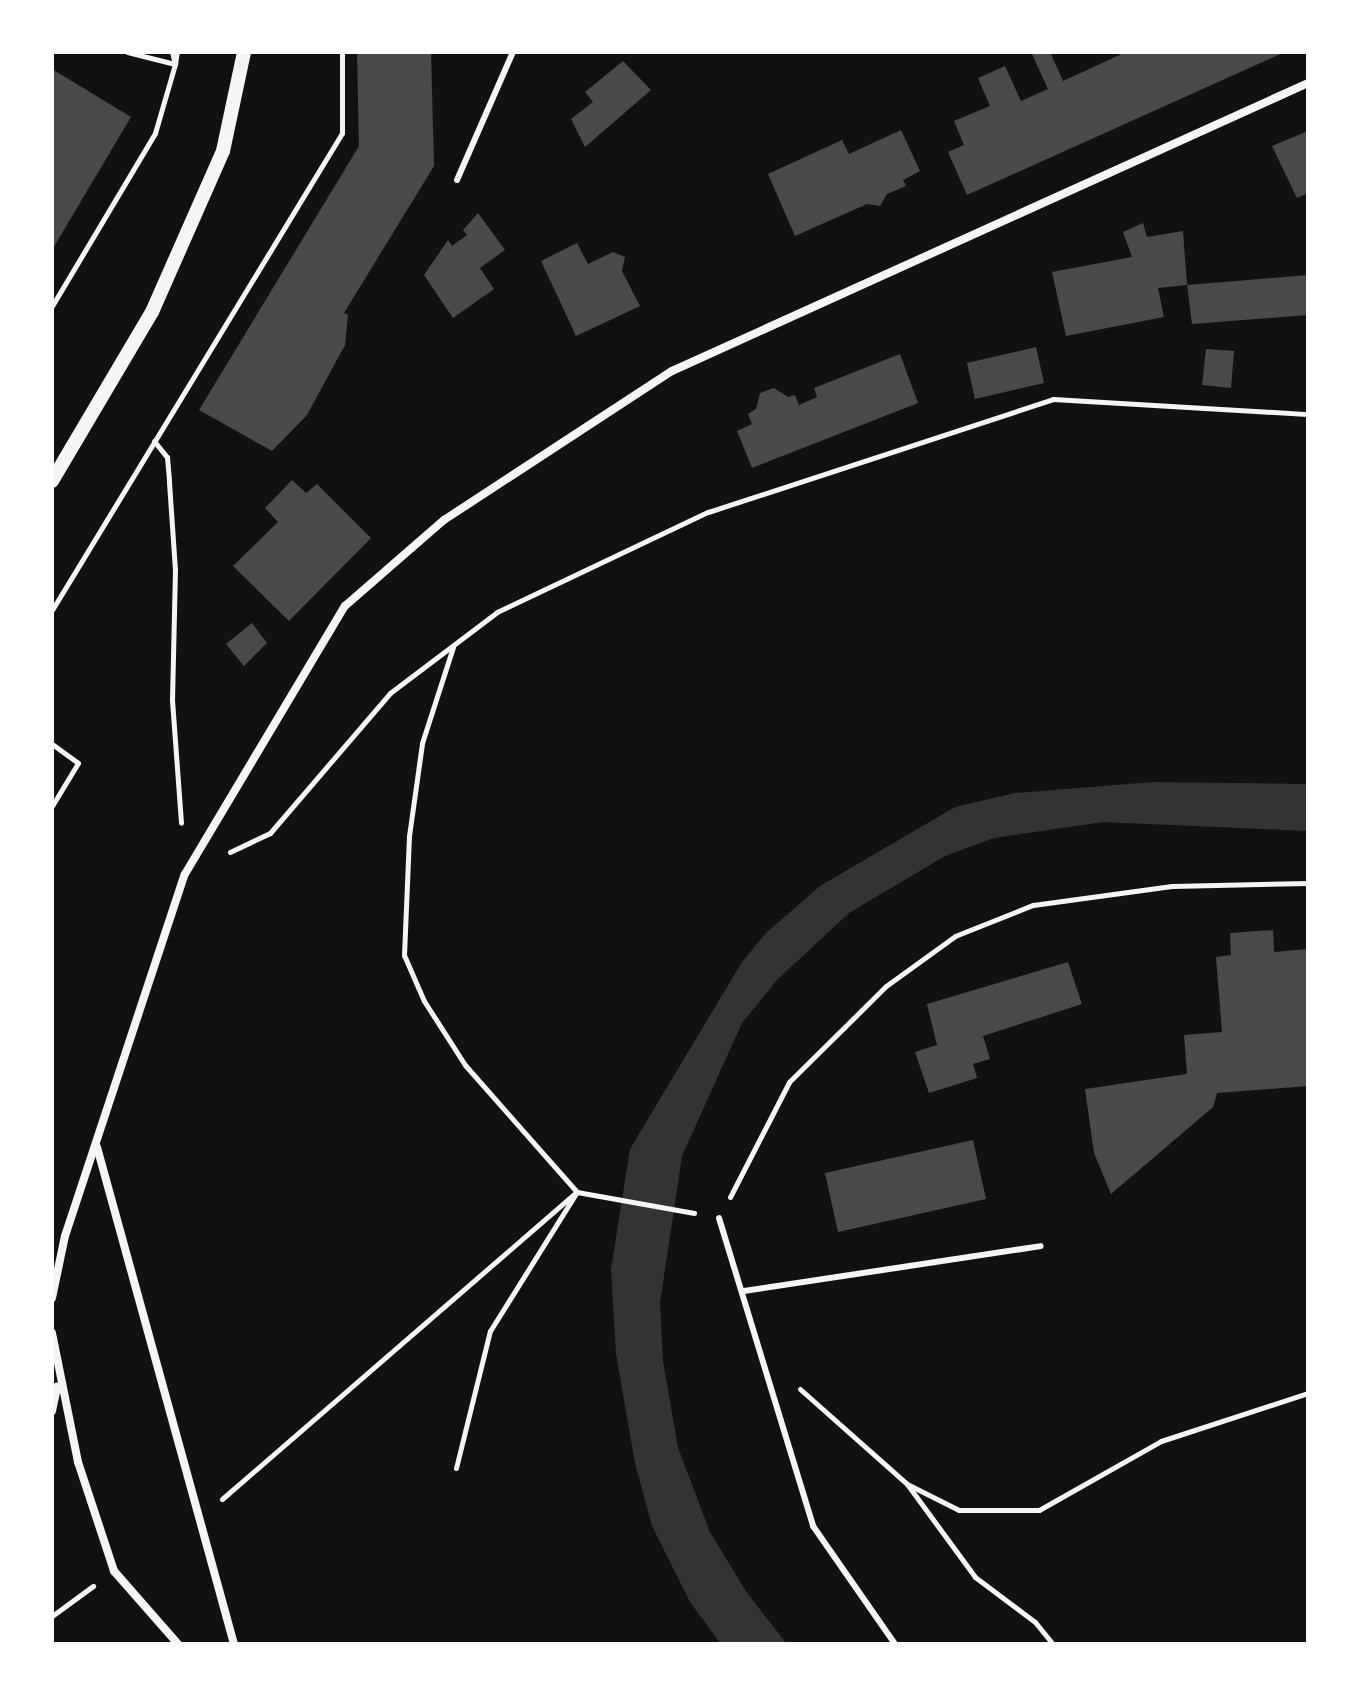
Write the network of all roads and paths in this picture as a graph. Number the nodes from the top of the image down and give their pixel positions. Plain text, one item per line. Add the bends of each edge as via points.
1 (127, 52) edge
2 (175, 52) edge
3 (244, 52) edge
4 (342, 52) edge
5 (513, 52) edge
6 (175, 64) junction
7 (1308, 83) edge
8 (457, 180) dead end
9 (52, 306) edge
10 (1308, 414) edge
11 (154, 441) junction
12 (52, 481) edge
13 (52, 610) edge
14 (453, 645) junction
15 (52, 744) edge
16 (52, 806) edge
17 (185, 874) junction
18 (1308, 883) edge
19 (97, 1146) junction
20 (577, 1192) junction
21 (680, 1210) dead end
22 (719, 1218) joint
23 (1041, 1246) dead end
24 (744, 1291) junction
25 (52, 1298) edge
26 (52, 1333) edge
27 (757, 1351) junction
28 (58, 1382) junction
29 (1308, 1393) edge
30 (52, 1411) edge
31 (456, 1468) dead end
32 (907, 1484) junction
33 (197, 1521) junction
34 (114, 1571) junction
35 (52, 1616) edge
36 (178, 1644) edge
37 (234, 1644) edge
38 (895, 1644) edge
39 (1053, 1644) edge

1 - 6 path
2 - 6 path
3 - 12 street via 223,151 152,312
4 - 11 path via 342,133
5 - 8 lane
6 - 9 path via 155,133
7 - 17 street via 672,371 444,520 345,606
10 - 14 path via 1053,399 708,512 497,612
11 - 13 path
11 - 17 path via 167,457 169,482 175,569 172,700
14 - 17 path via 390,693 270,833
14 - 20 path via 422,743 409,836 404,955 424,1001 465,1065
15 - 16 path via 78,763
17 - 19 street via 137,1008
18 - 22 path via 1172,886 1033,905 955,936 886,986 789,1082
19 - 25 street via 65,1236
19 - 33 street
20 - 21 path
20 - 31 path via 490,1331
20 - 33 path
22 - 24 lane
23 - 24 lane
24 - 27 lane
26 - 28 street
27 - 32 path
27 - 38 lane via 813,1526
28 - 30 street
28 - 34 street
29 - 32 path via 1161,1441 1039,1510 959,1510
32 - 39 path via 975,1577 1035,1622
33 - 37 street
34 - 35 path
34 - 36 street

